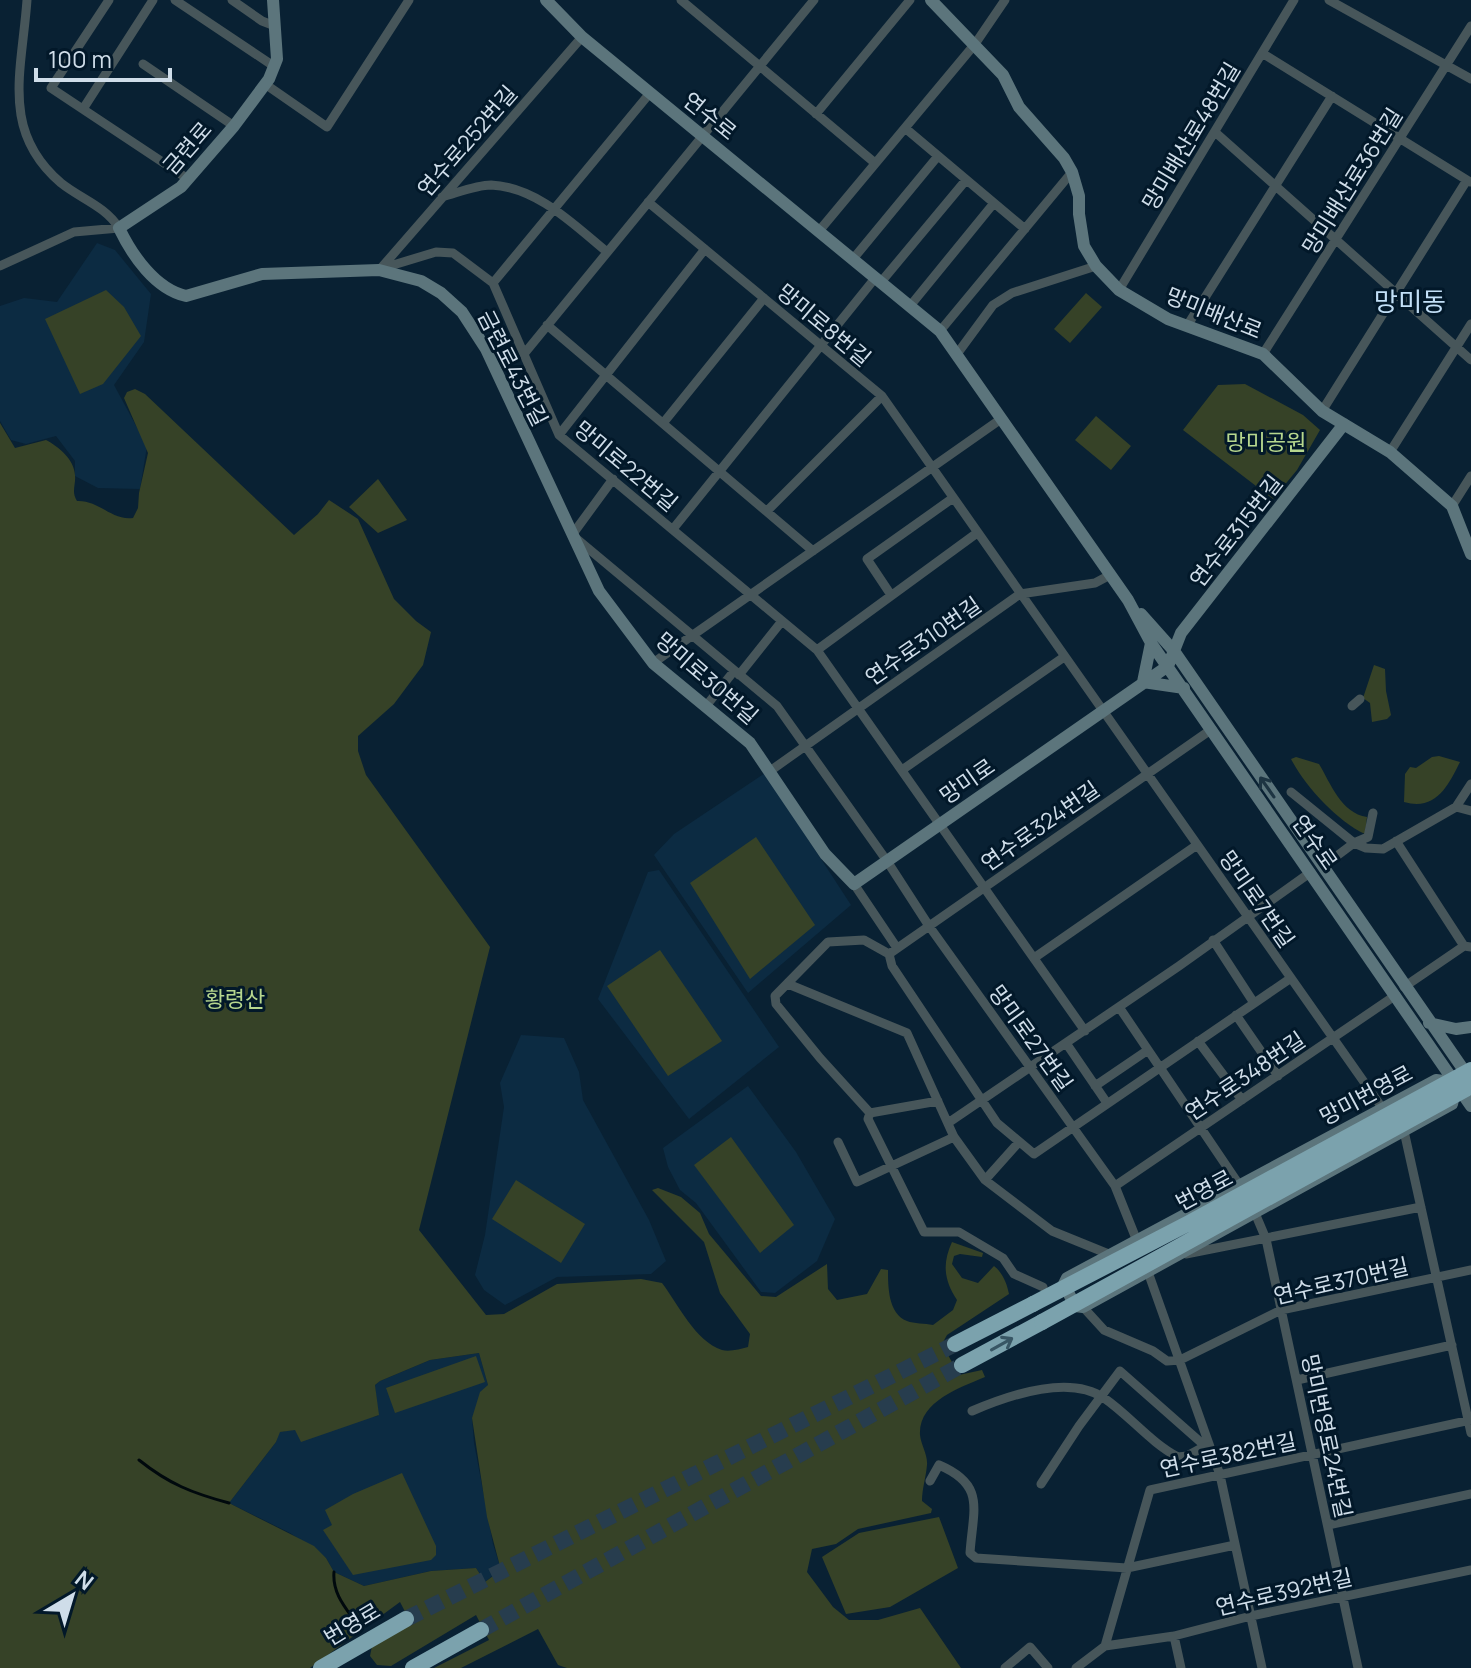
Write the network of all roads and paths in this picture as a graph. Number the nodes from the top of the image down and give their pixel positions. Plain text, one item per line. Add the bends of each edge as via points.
1 (27, 0) edge
2 (109, 0) edge
3 (153, 0) edge
4 (175, 0) edge
5 (232, 0) edge
6 (273, 0) edge
7 (409, 0) edge
8 (814, 0) edge
9 (910, 0) edge
10 (931, 0) edge
11 (1005, 0) edge
12 (1294, 0) edge
13 (1329, 0) edge
14 (551, 2) edge
15 (687, 2) edge
16 (275, 26) junction
17 (1471, 26) edge
18 (582, 37) junction
19 (975, 44) junction
20 (1262, 53) junction
21 (143, 64) dead end
22 (1447, 64) junction
23 (275, 67) junction
24 (759, 67) junction
25 (1471, 79) edge
26 (265, 84) junction
27 (650, 93) junction
28 (1332, 96) junction
29 (83, 109) junction
30 (816, 114) junction
31 (234, 126) junction
32 (905, 128) junction
33 (1215, 132) junction
34 (702, 136) junction
35 (1400, 139) junction
36 (938, 156) junction
37 (875, 163) junction
38 (1072, 172) junction
39 (188, 179) junction
40 (966, 180) junction
41 (1469, 182) edge
42 (1275, 186) junction
43 (442, 197) junction
44 (648, 202) junction
45 (994, 203) junction
46 (554, 209) junction
47 (119, 228) junction
48 (1025, 229) junction
49 (819, 231) junction
50 (1335, 240) junction
51 (705, 249) junction
52 (607, 252) junction
53 (853, 259) junction
54 (0, 266) edge
55 (1096, 266) junction
56 (379, 270) junction
57 (878, 280) junction
58 (493, 283) junction
59 (1119, 290) junction
60 (1397, 294) junction
61 (764, 298) junction
62 (910, 306) junction
63 (1471, 324) edge
64 (547, 325) junction
65 (1187, 326) junction
66 (940, 331) junction
67 (822, 346) junction
68 (1456, 347) junction
69 (524, 354) junction
70 (957, 354) junction
71 (1263, 354) junction
72 (1471, 360) edge
73 (607, 374) junction
74 (882, 396) junction
75 (1322, 411) junction
76 (1001, 419) junction
77 (664, 422) junction
78 (1344, 424) junction
79 (559, 435) junction
80 (1390, 452) junction
81 (932, 467) junction
82 (721, 471) junction
83 (1471, 476) edge
84 (613, 479) junction
85 (953, 498) junction
86 (1452, 506) junction
87 (767, 511) junction
88 (673, 529) junction
89 (977, 533) junction
90 (572, 535) junction
91 (813, 551) junction
92 (1471, 554) edge
93 (1110, 575) junction
94 (1020, 594) junction
95 (751, 595) junction
96 (891, 595) junction
97 (1128, 600) junction
98 (782, 621) junction
99 (692, 636) junction
100 (1151, 643) junction
101 (817, 650) junction
102 (1174, 651) junction
103 (1064, 657) junction
104 (653, 663) junction
105 (1168, 666) junction
106 (736, 673) junction
107 (1143, 682) junction
108 (1184, 688) junction
109 (1360, 699) dead end
110 (706, 706) junction
111 (1352, 706) dead end
112 (859, 709) junction
113 (1101, 710) junction
114 (1212, 729) junction
115 (806, 746) junction
116 (902, 770) junction
117 (770, 771) junction
118 (1147, 774) junction
119 (1471, 784) edge
120 (1291, 792) dead end
121 (1456, 807) junction
122 (1471, 811) edge
123 (1373, 813) dead end
124 (941, 824) junction
125 (1396, 841) junction
126 (1354, 843) junction
127 (1197, 845) junction
128 (887, 861) junction
129 (1317, 870) junction
130 (854, 884) junction
131 (985, 887) junction
132 (1246, 917) junction
133 (929, 926) junction
134 (1213, 940) junction
135 (1468, 947) edge
136 (893, 951) junction
137 (1034, 958) junction
138 (1291, 978) junction
139 (788, 984) junction
140 (1400, 991) junction
141 (1254, 1003) junction
142 (1119, 1007) junction
143 (1236, 1015) junction
144 (1429, 1023) junction
145 (1471, 1027) edge
146 (1085, 1031) junction
147 (1333, 1038) junction
148 (1198, 1041) junction
149 (1066, 1043) junction
150 (1148, 1050) junction
151 (1159, 1067) junction
152 (1030, 1069) junction
153 (1278, 1076) junction
154 (1468, 1078) edge
155 (1095, 1086) junction
156 (1242, 1100) junction
157 (938, 1101) junction
158 (981, 1101) junction
159 (1107, 1103) junction
160 (1471, 1106) edge
161 (1383, 1109) junction
162 (870, 1113) junction
163 (948, 1123) junction
164 (1073, 1126) junction
165 (1201, 1128) junction
166 (1404, 1131) junction
167 (954, 1137) junction
168 (838, 1142) dead end
169 (1019, 1142) junction
170 (892, 1167) junction
171 (985, 1180) junction
172 (1115, 1186) junction
173 (1240, 1186) junction
174 (1421, 1207) junction
175 (1255, 1213) junction
176 (1266, 1239) junction
177 (1137, 1241) junction
178 (1111, 1255) junction
179 (1178, 1255) junction
180 (1471, 1270) edge
181 (1148, 1272) junction
182 (1437, 1277) junction
183 (1043, 1287) dead end
184 (1083, 1307) junction
185 (1281, 1310) junction
186 (955, 1344) tunnel mouth
187 (1452, 1345) junction
188 (1180, 1360) junction
189 (962, 1365) tunnel mouth
190 (1297, 1380) junction
191 (1102, 1396) junction
192 (972, 1411) dead end
193 (1470, 1420) edge
194 (1471, 1433) edge
195 (1207, 1445) junction
196 (1313, 1455) junction
197 (1220, 1475) junction
198 (930, 1481) dead end
199 (1041, 1484) dead end
200 (1471, 1494) edge
201 (1328, 1525) junction
202 (1235, 1545) junction
203 (1127, 1568) junction
204 (1471, 1570) edge
205 (1343, 1597) junction
206 (1251, 1616) junction
207 (406, 1619) tunnel mouth
208 (481, 1630) tunnel mouth
209 (1174, 1636) junction
210 (1105, 1646) junction
211 (321, 1668) edge
212 (413, 1668) edge
213 (1005, 1668) edge
214 (1048, 1668) edge
215 (1076, 1668) edge
216 (1181, 1668) edge
217 (1262, 1668) edge
218 (1358, 1668) edge

1 - 47 street via 17,78 23,137 57,180 111,215
2 - 29 street via 51,88
3 - 29 street
4 - 23 street
5 - 16 street
6 - 16 street
7 - 26 street via 327,127
8 - 24 street
9 - 30 street
10 - 19 street, 망미배산로
11 - 19 street
12 - 20 street, 망미배산로48번길
13 - 22 street
14 - 18 street, 연수로
15 - 24 street
16 - 23 street
17 - 22 street, 망미배산로36번길
18 - 27 street, 연수로
18 - 43 street, 연수로252번길
19 - 32 street
19 - 38 street, 망미배산로
20 - 28 street
20 - 33 street, 망미배산로48번길
21 - 31 street
22 - 25 street
22 - 35 street, 망미배산로36번길
23 - 26 street, 금련로
24 - 30 street
24 - 34 street
26 - 31 street, 금련로
27 - 34 street, 연수로
27 - 46 street
28 - 35 street
28 - 42 street
29 - 39 street
30 - 37 street
31 - 39 street, 금련로
32 - 36 street
32 - 37 street
33 - 42 street
33 - 59 street, 망미배산로48번길
34 - 44 street
34 - 49 street, 연수로
35 - 41 street
35 - 50 street, 망미배산로36번길
36 - 40 street
36 - 53 street
37 - 49 street
38 - 48 street
38 - 55 street, 망미배산로 via 1084,246
39 - 47 street, 금련로
40 - 45 street
40 - 57 street
41 - 60 street
42 - 50 street
42 - 65 street
43 - 46 street via 490,185 524,193
43 - 56 street, 연수로252번길
44 - 51 street, 망미로8번길
44 - 52 street
45 - 48 street
45 - 62 street
46 - 52 street
46 - 58 street
47 - 54 street, 금련로 via 74,232
47 - 56 street, 금련로43번길 via 155,278 186,296 262,274
48 - 66 street
49 - 53 street, 연수로
50 - 60 street
50 - 71 street, 망미배산로36번길
51 - 61 street, 망미로8번길
51 - 73 street
52 - 64 street
53 - 57 street, 연수로
55 - 59 street, 망미배산로
55 - 70 street via 1012,293 993,305
56 - 58 street, 망미로22번길 via 436,252 453,253
56 - 90 street, 금련로43번길 via 421,281 441,293 478,332
57 - 62 street, 연수로
57 - 67 street
58 - 69 street, 망미로22번길
59 - 65 street, 망미배산로
60 - 68 street
60 - 75 street
61 - 67 street, 망미로8번길
61 - 77 street
62 - 66 street, 연수로
63 - 68 street
64 - 69 street
64 - 73 street
65 - 71 street, 망미배산로
66 - 70 street, 연수로
67 - 74 street, 망미로8번길
67 - 82 street
68 - 72 street
68 - 80 street
69 - 79 street, 망미로22번길
70 - 76 street, 연수로
71 - 75 street, 망미배산로
73 - 77 street
73 - 79 street
74 - 81 street, 망미로8번길
74 - 87 street
75 - 78 street, 망미배산로
76 - 81 street
76 - 93 street, 연수로
77 - 82 street
78 - 80 street, 망미배산로
78 - 102 street, 연수로315번길 via 1181,633
79 - 84 street, 망미로22번길
80 - 86 street, 망미배산로
81 - 85 street, 망미로8번길
81 - 91 street
82 - 87 street
82 - 88 street
83 - 86 street
84 - 88 street, 망미로22번길
84 - 90 street
85 - 89 street, 망미로8번길
85 - 96 street via 867,559
86 - 92 street, 망미배산로
87 - 91 street
88 - 95 street, 망미로22번길
89 - 94 street, 망미로8번길
89 - 96 street
90 - 99 street, 망미로27번길
90 - 104 street, 망미로30번길 via 599,591
91 - 95 street
93 - 94 street, 연수로310번길 via 1095,583
93 - 97 street, 연수로
94 - 103 street, 망미로8번길
94 - 112 street, 연수로310번길
95 - 98 street, 망미로22번길
95 - 99 street
96 - 101 street
97 - 100 street, 연수로
97 - 102 street, 연수로
98 - 101 street, 망미로22번길
98 - 106 street
99 - 104 street
99 - 106 street, 망미로27번길
100 - 105 street, 연수로
100 - 107 street
101 - 112 street, 망미로22번길
102 - 105 street, 연수로315번길
129 -> 102 street, 연수로
103 - 113 street, 망미로8번길
103 - 116 street
104 - 110 street, 망미로30번길
105 - 107 street, 망미로
105 - 108 street, 연수로
106 - 110 street
106 - 115 street, 망미로27번길 via 777,706
107 - 108 street
107 - 113 street, 망미로
108 - 114 street, 연수로
109 - 111 street
110 - 117 street, 망미로30번길 via 750,743
112 - 115 street, 연수로310번길
112 - 116 street, 망미로22번길
113 - 118 street, 망미로7번길
113 - 124 street, 망미로
114 - 118 street, 연수로324번길
114 - 129 street, 연수로
115 - 117 street, 연수로310번길
115 - 128 street, 망미로27번길
116 - 124 street, 망미로22번길
117 - 130 street, 망미로30번길 via 825,854
118 - 127 street, 망미로7번길
118 - 131 street, 연수로324번길
119 - 121 street
120 - 126 street
121 - 122 street
121 - 125 street
123 - 126 street via 1368,837
124 - 128 street, 망미로
124 - 131 street, 망미로22번길
125 - 126 street via 1383,849
125 - 135 street
126 - 129 street
127 - 132 street, 망미로7번길
127 - 137 street
128 - 130 street, 망미로
128 - 133 street, 망미로27번길
129 - 132 street
129 - 140 street, 연수로
130 - 136 street
131 - 133 street, 연수로324번길
131 - 137 street, 망미로22번길
132 - 134 street
132 - 138 street, 망미로7번길
133 - 136 street, 연수로324번길
133 - 152 street, 망미로27번길
134 - 141 street
134 - 142 street
135 - 140 street
136 - 139 street via 864,940 828,942
136 - 158 street via 892,966
137 - 146 street, 망미로22번길
138 - 141 street
138 - 147 street, 망미로7번길
139 - 157 street via 907,1033
139 - 162 street via 775,996 776,1004
140 - 144 street, 연수로
140 - 147 street, 연수로348번길
140 - 154 street, 연수로
141 - 143 street
142 - 146 street
142 - 150 street
143 - 148 street
143 - 153 street
144 - 145 street
144 - 154 street, 연수로
146 - 149 street
147 - 153 street, 연수로348번길
147 - 161 street, 망미로7번길
148 - 151 street
148 - 156 street
149 - 152 street
149 - 155 street
150 - 151 street
150 - 155 street
151 - 159 street
151 - 165 street
152 - 158 street
152 - 164 street, 망미로27번길
153 - 156 street, 연수로348번길
154 - 160 street, 연수로
154 - 161 street, 망미번영로 via 1436,1080
154 - 166 street via 1452,1104
154 - 186 highway, 번영로, bridge
189 -> 154 highway, 번영로, bridge
155 - 159 street
156 - 165 street, 연수로348번길
157 - 162 street
157 - 163 street
158 - 163 street
158 - 169 street
159 - 164 street
161 - 173 street, 망미번영로
162 - 170 street via 868,1119
163 - 167 street
164 - 169 street via 1034,1154
164 - 172 street, 망미로27번길
165 - 172 street, 연수로348번길
165 - 173 street
166 - 174 street
166 - 175 street
167 - 170 street
167 - 171 street
168 - 170 street via 857,1182
169 - 171 street
170 - 183 street via 924,1232 959,1232 1003,1258 1014,1274
171 - 178 street via 1052,1231
172 - 177 street, 망미로27번길
173 - 177 street, 망미번영로
174 - 176 street
174 - 182 street
175 - 176 street, 망미번영로24번길
175 - 179 street
176 - 179 street
176 - 185 street, 망미번영로24번길
177 - 178 street, 망미번영로
178 - 184 street, 망미번영로 via 1067,1278 1064,1284 1075,1306
179 - 181 street
180 - 182 street, 연수로370번길
181 - 184 street
181 - 188 street
182 - 185 street, 연수로370번길
182 - 187 street
184 - 188 street, 망미번영로 via 1104,1330 1167,1361
185 - 188 street, 연수로370번길
185 - 190 street, 망미번영로24번길
187 - 190 street
187 - 193 street
188 - 195 street
190 - 196 street, 망미번영로24번길
191 - 192 street via 1052,1388 1009,1394
191 - 195 street via 1178,1457
191 - 195 street via 1120,1371
191 - 199 street
193 - 194 street
193 - 196 street, 연수로382번길
195 - 197 street
196 - 197 street, 연수로382번길
196 - 201 street, 망미번영로24번길
197 - 202 street
197 - 203 street, 연수로382번길 via 1150,1490
198 - 203 street via 939,1465 970,1484 970,1553 976,1558
200 - 201 street
201 - 205 street, 망미번영로24번길
202 - 203 street
202 - 206 street
203 - 210 street, 연수로382번길
204 - 205 street, 연수로392번길
205 - 206 street, 연수로392번길
205 - 218 street, 망미번영로24번길
206 - 209 street, 연수로392번길
206 - 217 street
207 - 211 highway, 번영로
208 - 212 highway
209 - 210 street, 연수로392번길
209 - 216 street
210 - 215 street
213 - 214 street via 1030,1647

